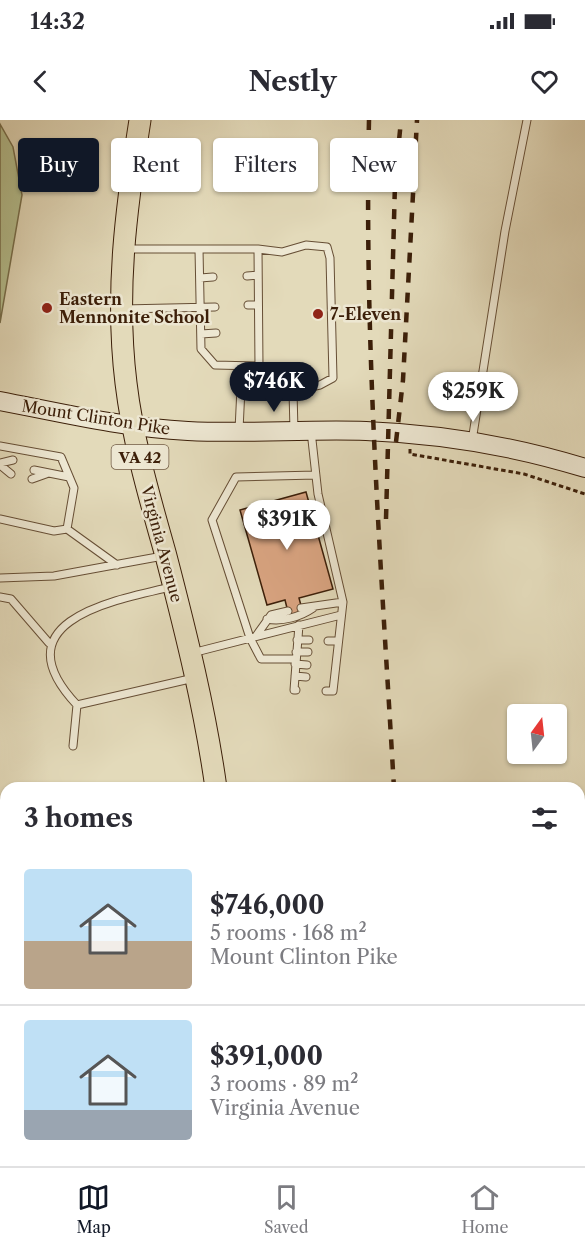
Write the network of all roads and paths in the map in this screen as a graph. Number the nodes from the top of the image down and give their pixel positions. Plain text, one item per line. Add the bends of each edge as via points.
1 (140, 120) edge
2 (527, 120) edge
3 (122, 249) junction
4 (199, 249) junction
5 (258, 249) junction
6 (258, 275) junction
7 (247, 276) dead end
8 (213, 277) dead end
9 (200, 278) junction
10 (248, 305) dead end
11 (257, 305) junction
12 (200, 307) junction
13 (215, 307) dead end
14 (121, 309) junction
15 (216, 333) dead end
16 (201, 334) junction
17 (259, 366) junction
18 (259, 388) junction
19 (293, 391) junction
20 (0, 400) edge
21 (134, 426) junction
22 (239, 431) junction
23 (302, 431) junction
24 (411, 435) junction
25 (472, 441) junction
26 (0, 446) edge
27 (0, 464) edge
28 (12, 467) dead end
29 (34, 467) dead end
30 (585, 468) edge
31 (48, 473) junction
32 (316, 475) junction
33 (69, 477) junction
34 (32, 479) dead end
35 (585, 494) edge
36 (0, 519) edge
37 (67, 529) junction
38 (165, 555) junction
39 (117, 566) junction
40 (0, 578) edge
41 (174, 586) junction
42 (0, 597) edge
43 (343, 602) junction
44 (301, 608) dead end
45 (313, 608) junction
46 (288, 611) dead end
47 (341, 615) junction
48 (267, 619) junction
49 (299, 625) junction
50 (253, 637) junction
51 (297, 640) junction
52 (309, 640) dead end
53 (328, 641) dead end
54 (338, 641) junction
55 (49, 643) junction
56 (308, 652) dead end
57 (190, 653) junction
58 (327, 653) dead end
59 (337, 654) junction
60 (296, 658) junction
61 (307, 665) dead end
62 (327, 666) dead end
63 (336, 666) junction
64 (294, 676) junction
65 (306, 676) dead end
66 (196, 678) junction
67 (326, 678) dead end
68 (334, 678) junction
69 (296, 690) dead end
70 (326, 691) dead end
71 (77, 705) junction
72 (73, 746) dead end
73 (215, 782) edge

1 - 3 main road, Virginia Avenue / VA 42
2 - 25 lane
3 - 4 lane
3 - 14 main road, Virginia Avenue / VA 42
4 - 5 lane
4 - 9 lane
5 - 6 lane
5 - 19 lane via 282,252 306,245 327,247 330,258 333,378 320,386
6 - 7 lane
6 - 11 lane
8 - 9 lane
9 - 12 lane
10 - 11 lane
11 - 17 lane via 253,332
12 - 13 lane
12 - 14 lane
12 - 16 lane
14 - 21 main road, Virginia Avenue / VA 42 via 126,385
15 - 16 lane
16 - 17 lane via 201,349 215,365
17 - 18 lane
18 - 19 lane
18 - 22 lane via 241,388
19 - 23 lane
20 - 21 main road, Mount Clinton Pike
21 - 22 main road, Mount Clinton Pike
21 - 38 main road, Virginia Avenue / VA 42
22 - 23 main road, Mount Clinton Pike
23 - 24 main road, Mount Clinton Pike
23 - 32 lane
24 - 25 main road, Mount Clinton Pike
24 - 35 path via 410,454 524,474
25 - 30 main road, Mount Clinton Pike
26 - 33 lane via 61,457
27 - 28 lane
29 - 31 lane
31 - 33 lane
31 - 34 lane
32 - 43 lane
32 - 50 lane via 236,477 212,520
33 - 37 lane via 74,488
36 - 37 lane via 54,531
37 - 39 lane
38 - 39 lane
38 - 41 main road, Virginia Avenue / VA 42
39 - 40 lane via 54,576
41 - 55 lane via 91,609 56,629
41 - 57 main road, Virginia Avenue / VA 42
42 - 55 lane via 11,599
43 - 45 lane
43 - 47 lane
44 - 45 lane
45 - 48 lane via 276,621
46 - 48 lane
47 - 49 lane
47 - 54 lane
48 - 50 lane
49 - 50 lane
49 - 51 lane
50 - 57 lane
50 - 60 lane via 261,659
51 - 52 lane
51 - 60 lane
53 - 54 lane
54 - 59 lane
55 - 71 lane via 49,670
56 - 60 lane
57 - 66 main road, Virginia Avenue / VA 42
58 - 59 lane
59 - 63 lane
60 - 61 lane
60 - 64 lane
62 - 63 lane
63 - 68 lane
64 - 65 lane
64 - 69 lane
66 - 71 lane
66 - 73 main road, Virginia Avenue / VA 42
67 - 68 lane
68 - 70 lane via 333,691
71 - 72 lane

